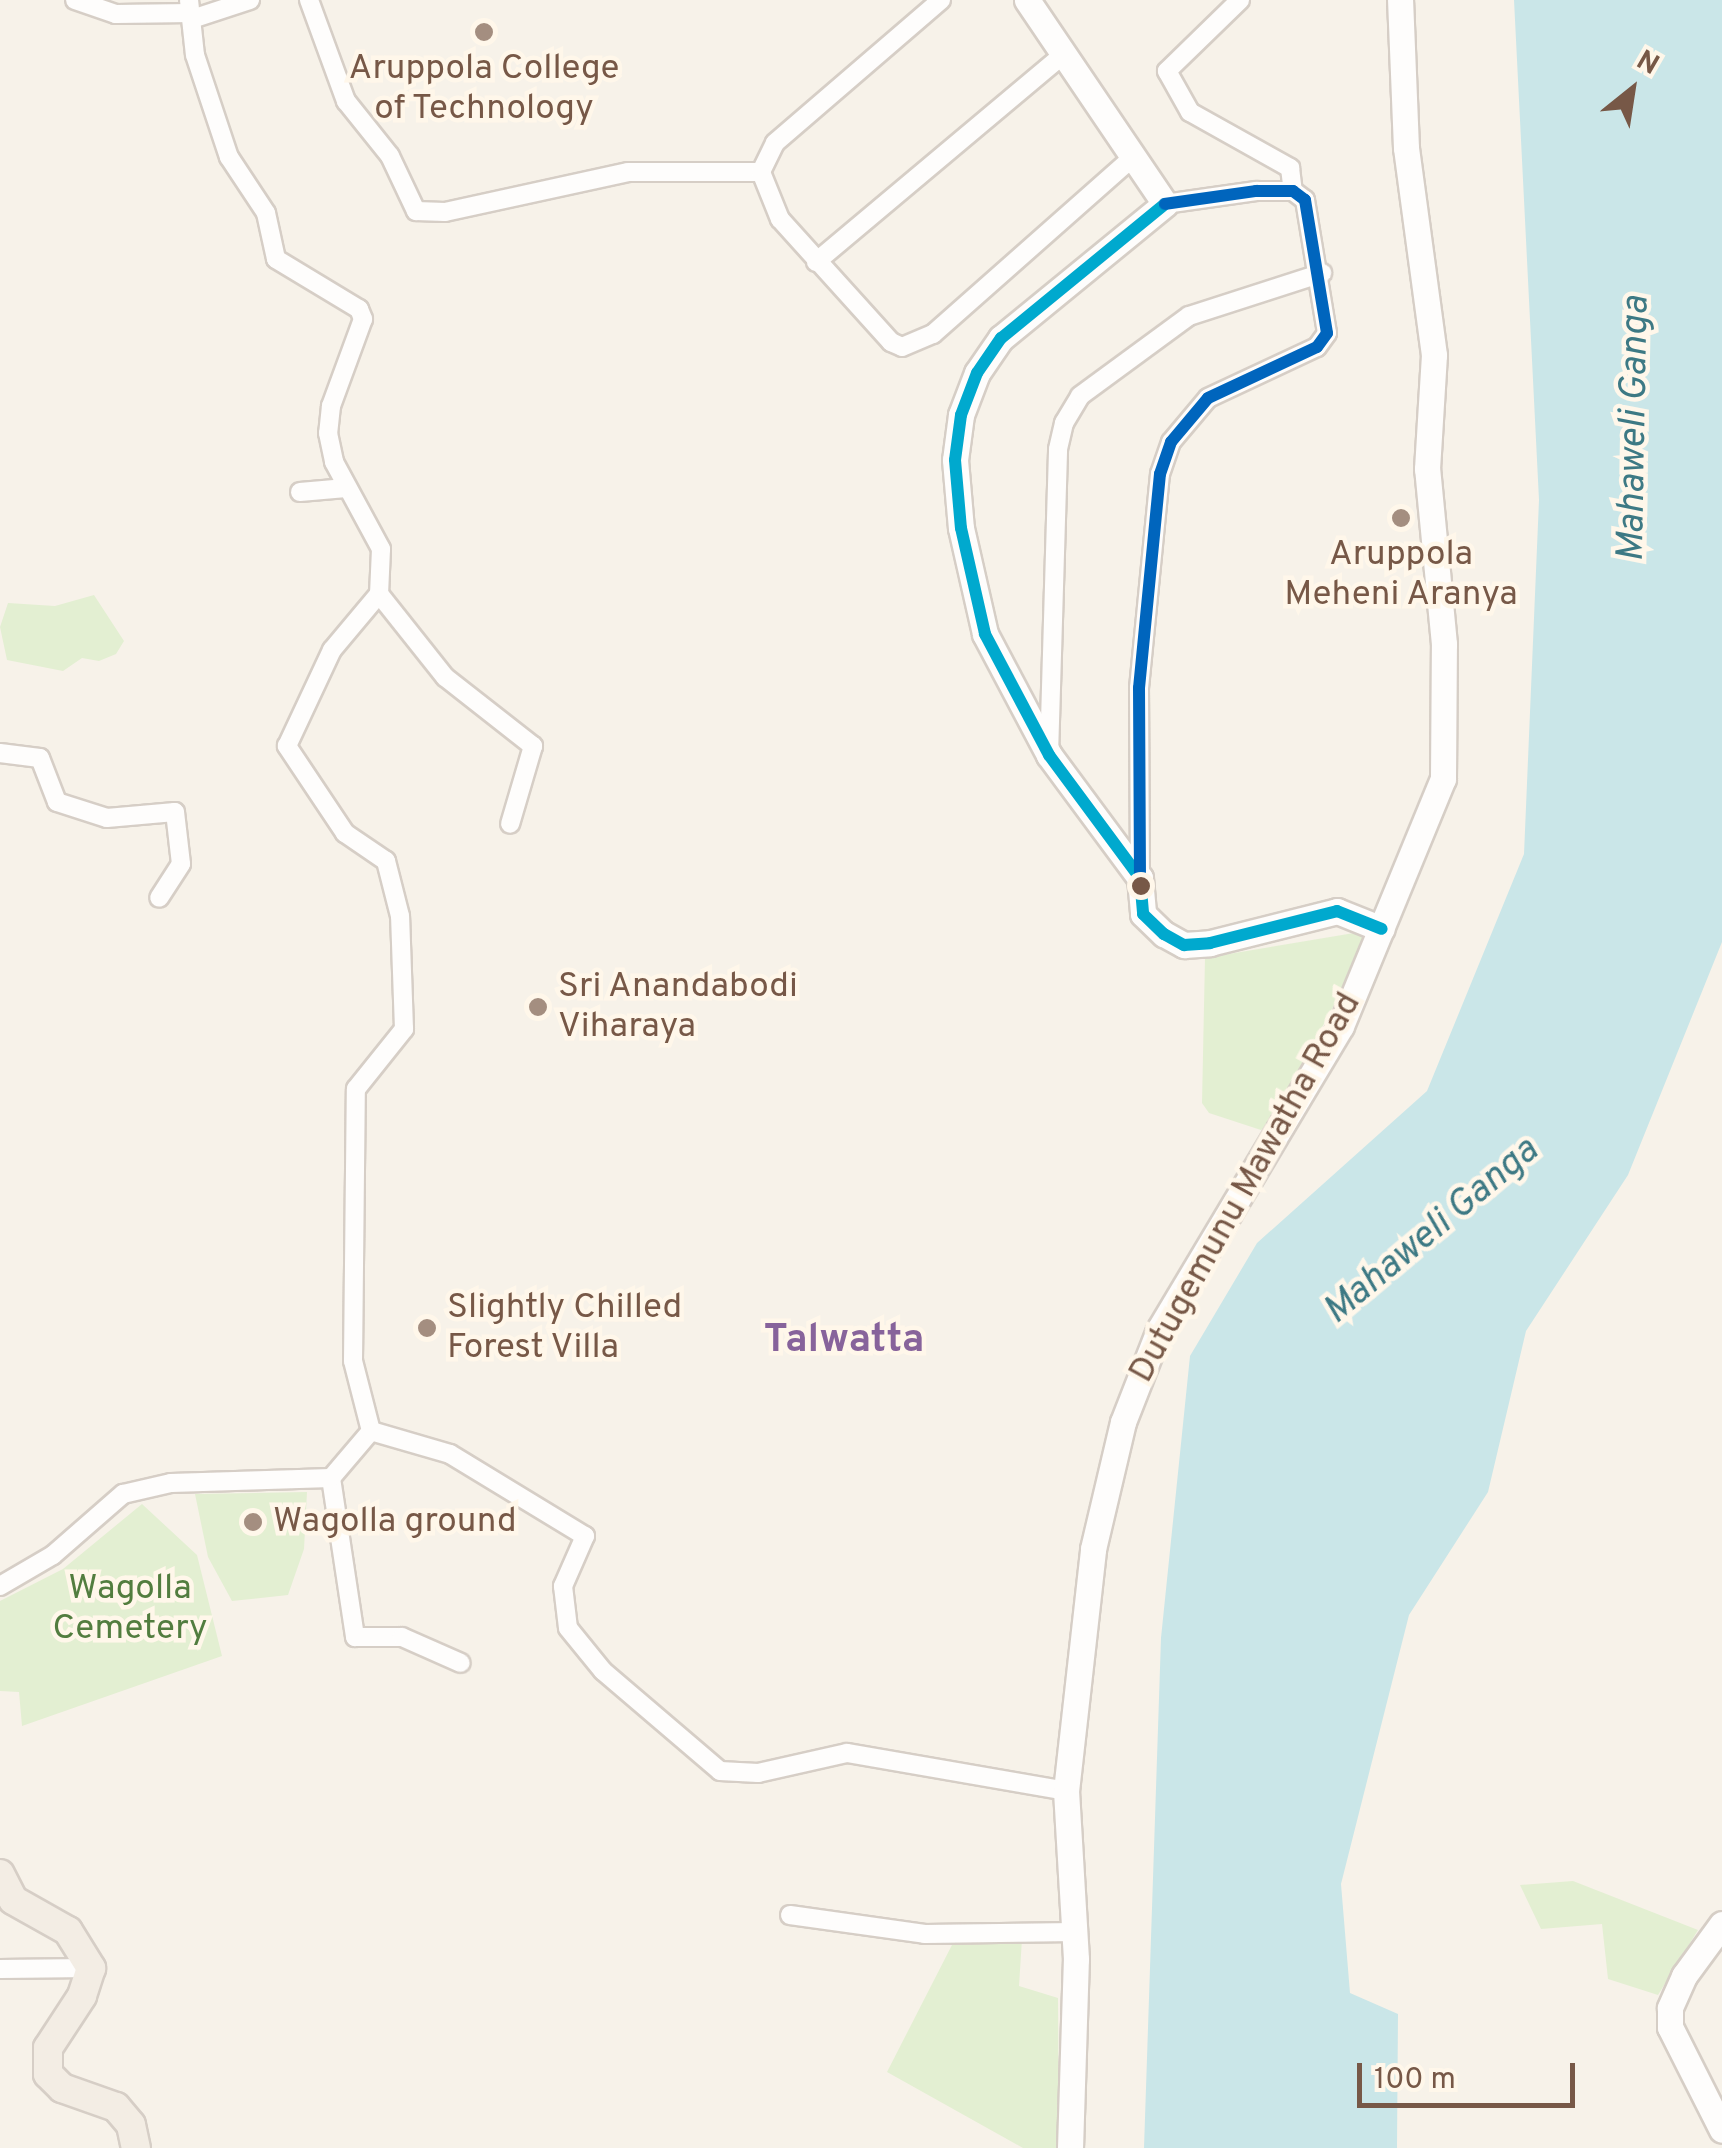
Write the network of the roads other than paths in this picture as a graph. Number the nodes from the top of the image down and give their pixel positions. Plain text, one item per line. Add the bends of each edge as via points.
1 (75, 0) edge
2 (250, 0) edge
3 (309, 0) edge
4 (941, 0) edge
5 (1027, 0) edge
6 (1240, 0) edge
7 (1400, 0) edge
8 (191, 11) edge
9 (1065, 52) junction
10 (1134, 156) junction
11 (761, 172) junction
12 (1293, 191) junction
13 (1166, 204) junction
14 (816, 262) junction
15 (1322, 273) junction
16 (346, 488) junction
17 (300, 492) dead end
18 (380, 594) junction
19 (0, 753) edge
20 (1049, 755) junction
21 (510, 824) dead end
22 (1140, 878) junction
23 (159, 898) dead end
24 (1382, 929) junction
25 (371, 1430) junction
26 (331, 1478) junction
27 (0, 1586) edge
28 (461, 1663) dead end
29 (1066, 1792) junction
30 (0, 1874) edge
31 (790, 1914) dead end
32 (1722, 1924) edge
33 (1074, 1932) junction
34 (91, 1968) junction
35 (0, 1969) edge
36 (1722, 2130) edge
37 (136, 2148) edge
38 (1070, 2148) edge

1 - 8 street via 88,10 116,14
2 - 8 street
3 - 11 street via 346,100 390,156 416,212 446,212 628,172
4 - 11 street via 775,143
5 - 9 street
6 - 12 street via 1167,71 1190,112 1290,168
7 - 24 street, Dutugemunu Mawatha Road via 1406,148 1434,354 1426,469 1443,779
8 - 16 street via 194,55 229,157 266,214 276,259 359,309 363,318 330,419 334,462
9 - 10 street
9 - 14 street
10 - 13 street
10 - 14 street via 913,344 891,342
11 - 14 street via 780,219
12 - 13 street
12 - 15 street via 1305,200
13 - 20 street via 1001,338 977,373 961,415 955,460 961,528 986,634
15 - 20 street via 1189,316 1080,396 1064,422
15 - 22 street via 1326,333 1317,347 1208,398 1171,442 1160,474 1139,688
16 - 17 street
16 - 18 street via 380,549
18 - 21 street via 445,678 534,746
18 - 25 street via 332,650 288,746 345,832 386,862 400,916 404,1030 356,1089 353,1361
19 - 23 street via 40,758 57,802 107,818 175,812 181,864
20 - 22 street
22 - 24 street via 1144,914 1184,944 1337,911
24 - 29 street, Dutugemunu Mawatha Road via 1342,1026 1141,1367 1093,1549
25 - 26 street
25 - 29 street via 450,1454 585,1536 563,1586 568,1628 603,1671 720,1771 758,1774 847,1753
26 - 27 street via 171,1483 123,1494 53,1555
26 - 28 street via 355,1637 402,1637
29 - 33 street, Dutugemunu Mawatha Road
30 - 34 main road via 13,1900 68,1931
31 - 33 street via 925,1934
32 - 36 street via 1684,1976 1670,2008 1670,2027
33 - 38 street, Dutugemunu Mawatha Road
34 - 35 street
34 - 37 main road via 82,1996 48,2048 48,2074 62,2088 116,2107 131,2125

